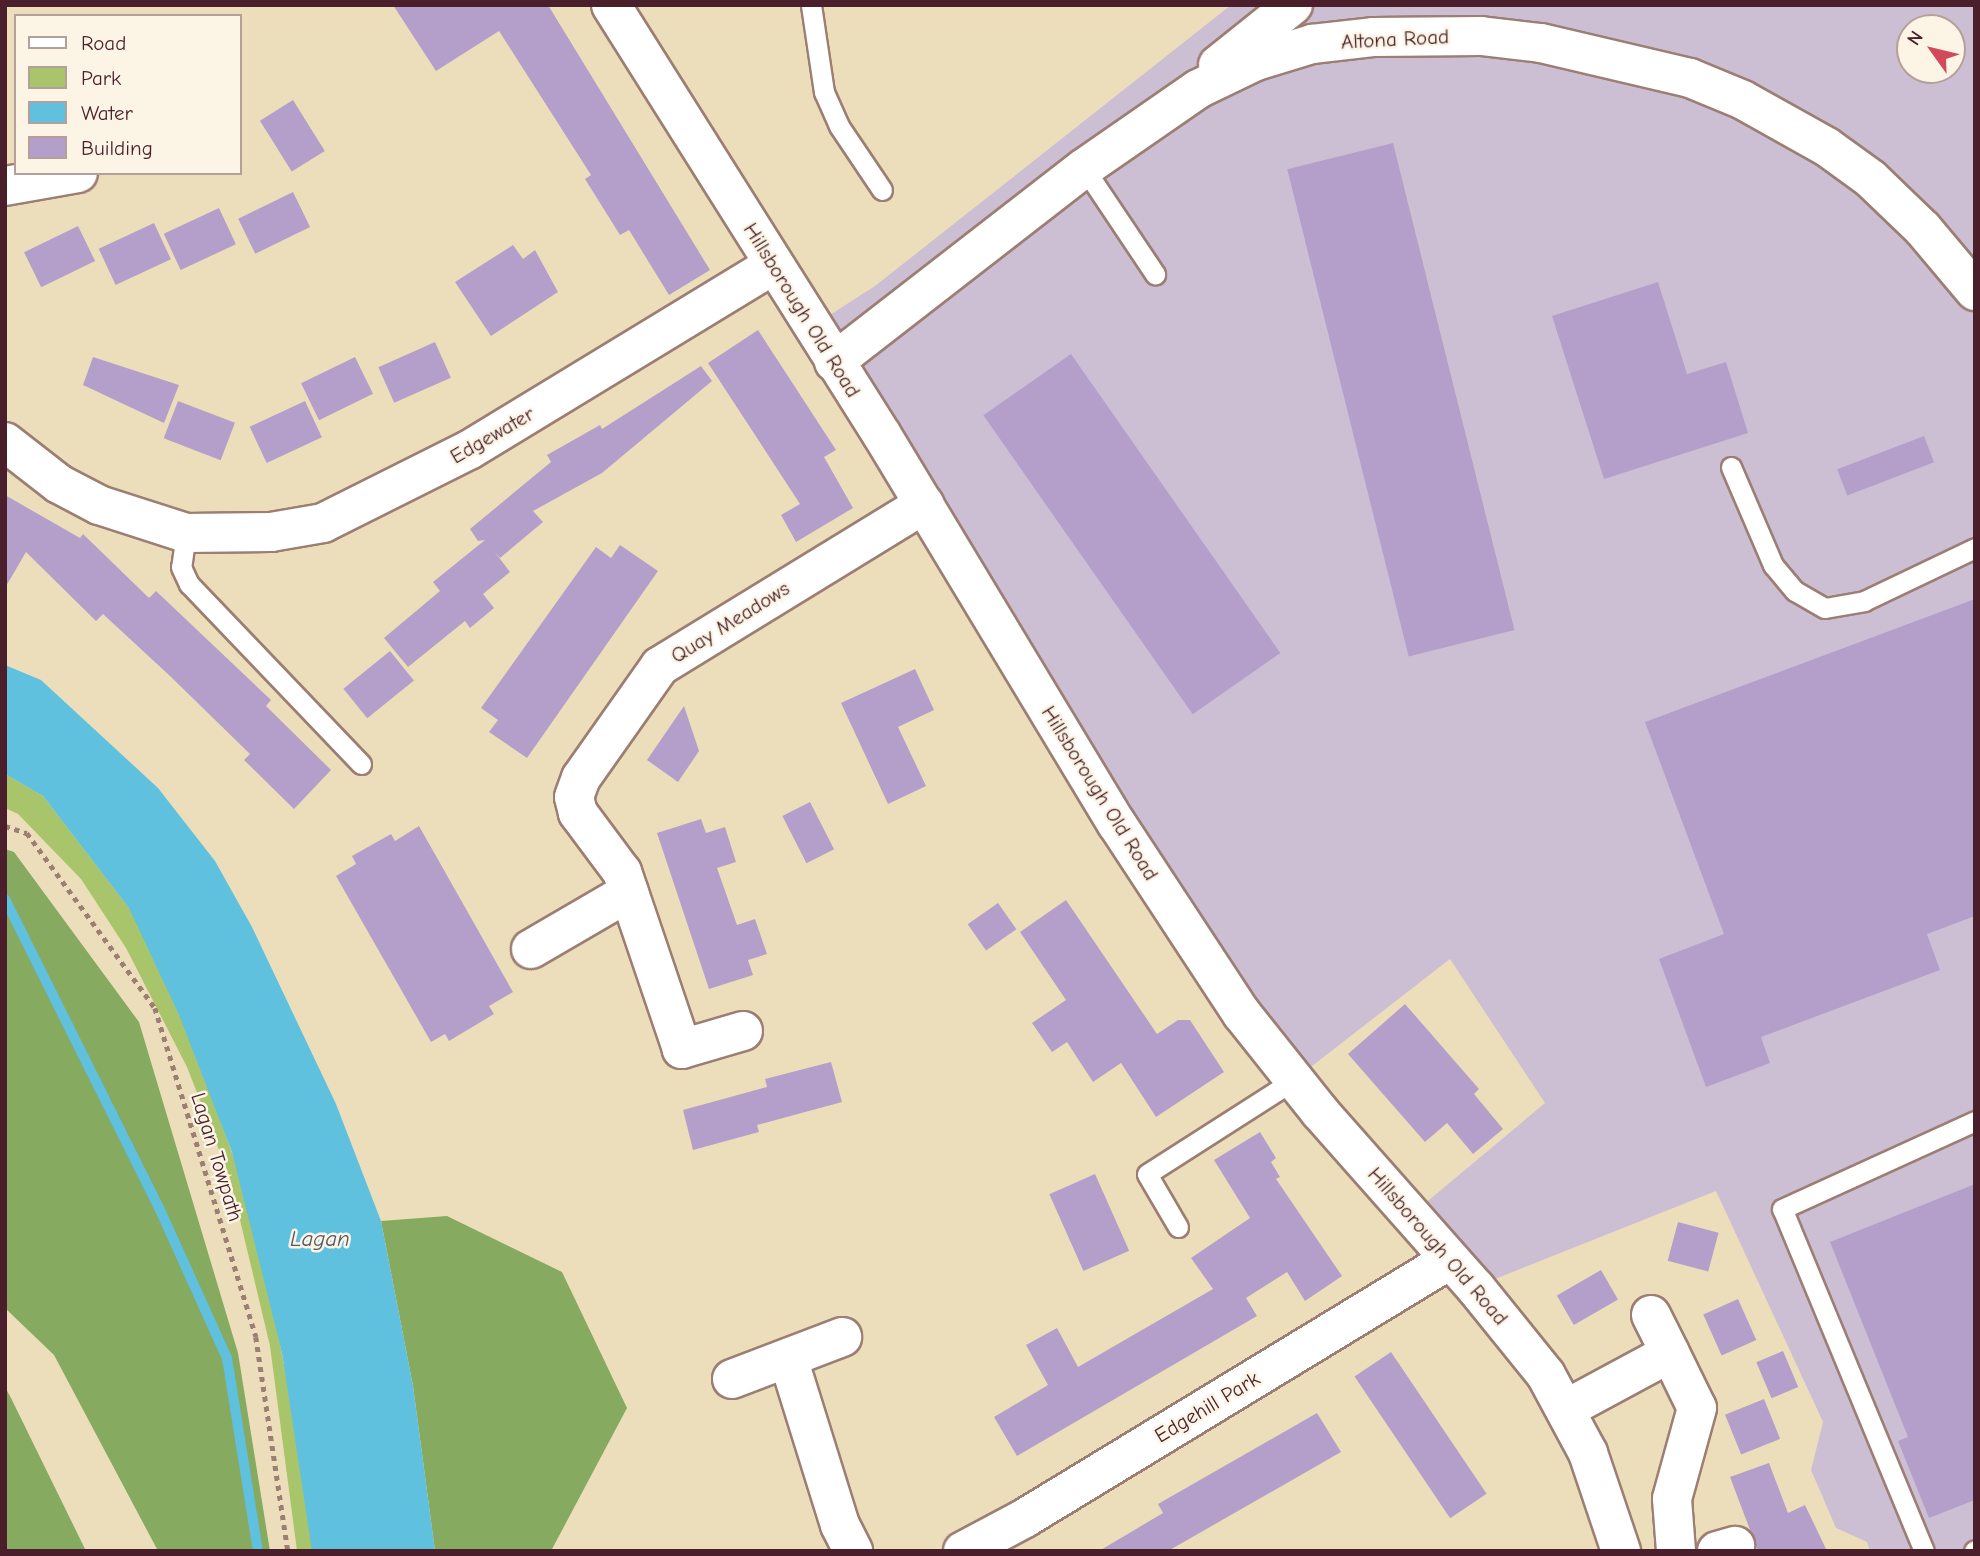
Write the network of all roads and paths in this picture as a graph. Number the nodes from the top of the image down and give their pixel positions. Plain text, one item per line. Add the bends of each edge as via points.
1 (611, 5) edge
2 (811, 5) edge
3 (1293, 5) edge
4 (1474, 21) edge
5 (1146, 122) junction
6 (1084, 168) junction
7 (67, 175) edge
8 (5, 186) edge
9 (882, 190) dead end
10 (773, 265) junction
11 (1155, 274) dead end
12 (1975, 291) edge
13 (834, 362) junction
14 (5, 442) edge
15 (1731, 467) dead end
16 (924, 504) junction
17 (186, 533) junction
18 (1975, 548) edge
19 (361, 764) dead end
20 (5, 826) edge
21 (629, 892) junction
22 (531, 950) dead end
23 (743, 1031) dead end
24 (1294, 1080) junction
25 (1975, 1121) edge
26 (1178, 1227) dead end
27 (1450, 1260) junction
28 (1651, 1315) dead end
29 (842, 1337) dead end
30 (1670, 1353) junction
31 (788, 1358) junction
32 (732, 1379) dead end
33 (1566, 1409) junction
34 (288, 1551) edge
35 (853, 1551) edge
36 (963, 1551) edge
37 (1622, 1551) edge
38 (1676, 1551) edge
39 (1924, 1551) edge

1 - 10 street, Hillsborough Old Road
2 - 9 lane via 824,92 839,126
3 - 5 street
4 - 5 street, Altona Road via 1312,44 1256,61 1198,89
4 - 12 street, Altona Road via 1541,43 1690,78 1743,100 1827,147 1871,179 1923,229
5 - 6 street, Altona Road
6 - 11 lane
6 - 13 street, Altona Road
7 - 8 street
10 - 13 street, Hillsborough Old Road
10 - 17 street, Edgewater via 481,443 382,497 310,525 271,532
13 - 16 street, Hillsborough Old Road
14 - 17 street, Edgewater via 59,484 99,505
15 - 18 lane via 1773,565 1795,591 1825,608 1864,601
16 - 21 street, Quay Meadows via 660,666 581,778 574,797 578,813 611,853
16 - 24 street, Hillsborough Old Road via 1147,870 1242,1014
17 - 19 lane via 181,567 189,584
20 - 34 path, Lagan Towpath via 27,833 155,1008 256,1337
21 - 22 street
21 - 23 street, Quay Meadows via 682,1049
24 - 26 lane via 1147,1174
24 - 27 street, Hillsborough Old Road
25 - 39 lane via 1782,1209
27 - 33 street, Hillsborough Old Road via 1515,1335
27 - 36 street, Edgehill Park
28 - 30 street
29 - 31 street
30 - 33 street
30 - 38 street via 1697,1408 1672,1499
31 - 32 street
31 - 35 street via 840,1525
33 - 37 street, Hillsborough Old Road via 1604,1493

